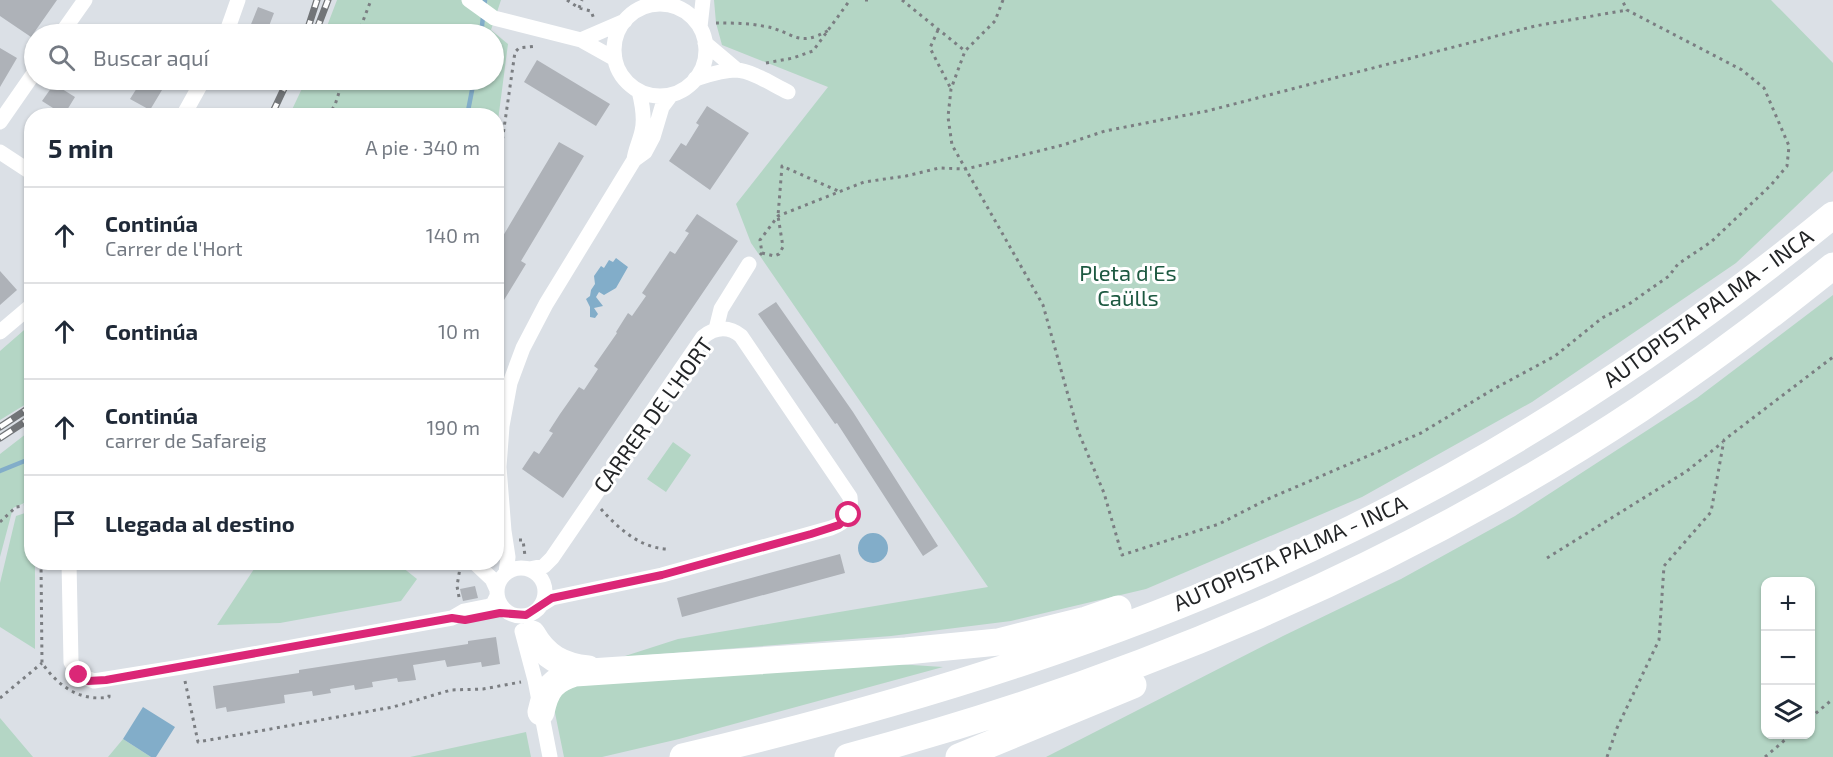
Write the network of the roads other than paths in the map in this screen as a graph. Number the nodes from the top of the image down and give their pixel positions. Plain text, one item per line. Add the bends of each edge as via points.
1 (85, 0) edge
2 (238, 0) edge
3 (469, 0) edge
4 (703, 0) edge
5 (659, 2) edge
6 (625, 21) junction
7 (68, 24) edge
8 (230, 24) edge
9 (700, 27) junction
10 (581, 40) junction
11 (705, 43) junction
12 (610, 57) junction
13 (744, 72) junction
14 (695, 80) junction
15 (24, 87) edge
16 (197, 90) edge
17 (634, 91) junction
18 (788, 92) dead end
19 (671, 95) junction
20 (187, 108) edge
21 (0, 122) edge
22 (0, 152) edge
23 (634, 160) junction
24 (24, 167) edge
25 (1833, 215) edge
26 (749, 264) road end
27 (1833, 266) edge
28 (24, 311) edge
29 (716, 329) junction
30 (0, 332) edge
31 (504, 411) edge
32 (504, 513) joint
33 (527, 569) junction
34 (69, 570) edge
35 (477, 570) edge
36 (490, 570) edge
37 (505, 574) junction
38 (1212, 592) junction
39 (497, 593) junction
40 (456, 611) junction
41 (512, 614) junction
42 (1260, 615) junction
43 (536, 616) junction
44 (598, 670) junction
45 (535, 680) junction
46 (543, 720) junction
47 (550, 757) edge
48 (683, 757) edge
49 (848, 757) edge
50 (959, 757) edge

1 - 7 street
2 - 8 street
3 - 10 street via 494,18
4 - 9 street
5 - 6 street via 634,12
5 - 9 street via 682,9
6 - 10 street
6 - 12 street via 617,32
9 - 11 street
10 - 12 street
11 - 13 street
11 - 14 street via 704,64
12 - 17 street
13 - 14 street via 716,73
13 - 18 street
14 - 19 street
15 - 21 street
16 - 20 street
17 - 19 street
17 - 23 street via 642,103 643,130
19 - 23 street via 662,106 645,152
22 - 24 street
23 - 31 street via 546,304 516,364
25 - 38 highway, AUTOPISTA PALMA - INCA via 1695,321 1547,420 1354,528
26 - 29 street via 721,309
27 - 42 highway, AUTOPISTA PALMA - INCA via 1705,364 1573,451 1436,529
28 - 30 street
29 - 33 street, CARRER DE L'HORT via 703,337 548,563
29 - 43 street, CARRER DE L'HORT via 730,329 741,336 847,491 849,515 831,528 662,575 552,598
32 - 33 street via 518,559
32 - 37 street via 508,557
33 - 37 street via 516,568
33 - 43 street via 543,582 545,593
34 - 40 street via 69,654 75,671 88,681 181,667
35 - 39 street
36 - 37 street
37 - 39 street
38 - 44 highway via 1173,590 1086,620 998,642
38 - 48 highway, AUTOPISTA PALMA - INCA via 1029,662
39 - 40 street via 489,606
39 - 41 street via 502,607
40 - 41 street via 465,620
41 - 43 street
41 - 45 street via 521,627
42 - 49 highway, AUTOPISTA PALMA - INCA via 1114,674 965,724
42 - 50 highway via 1204,657
43 - 44 highway via 538,645 554,660
43 - 45 street
44 - 46 highway via 560,678 547,693
45 - 46 street
46 - 47 street

